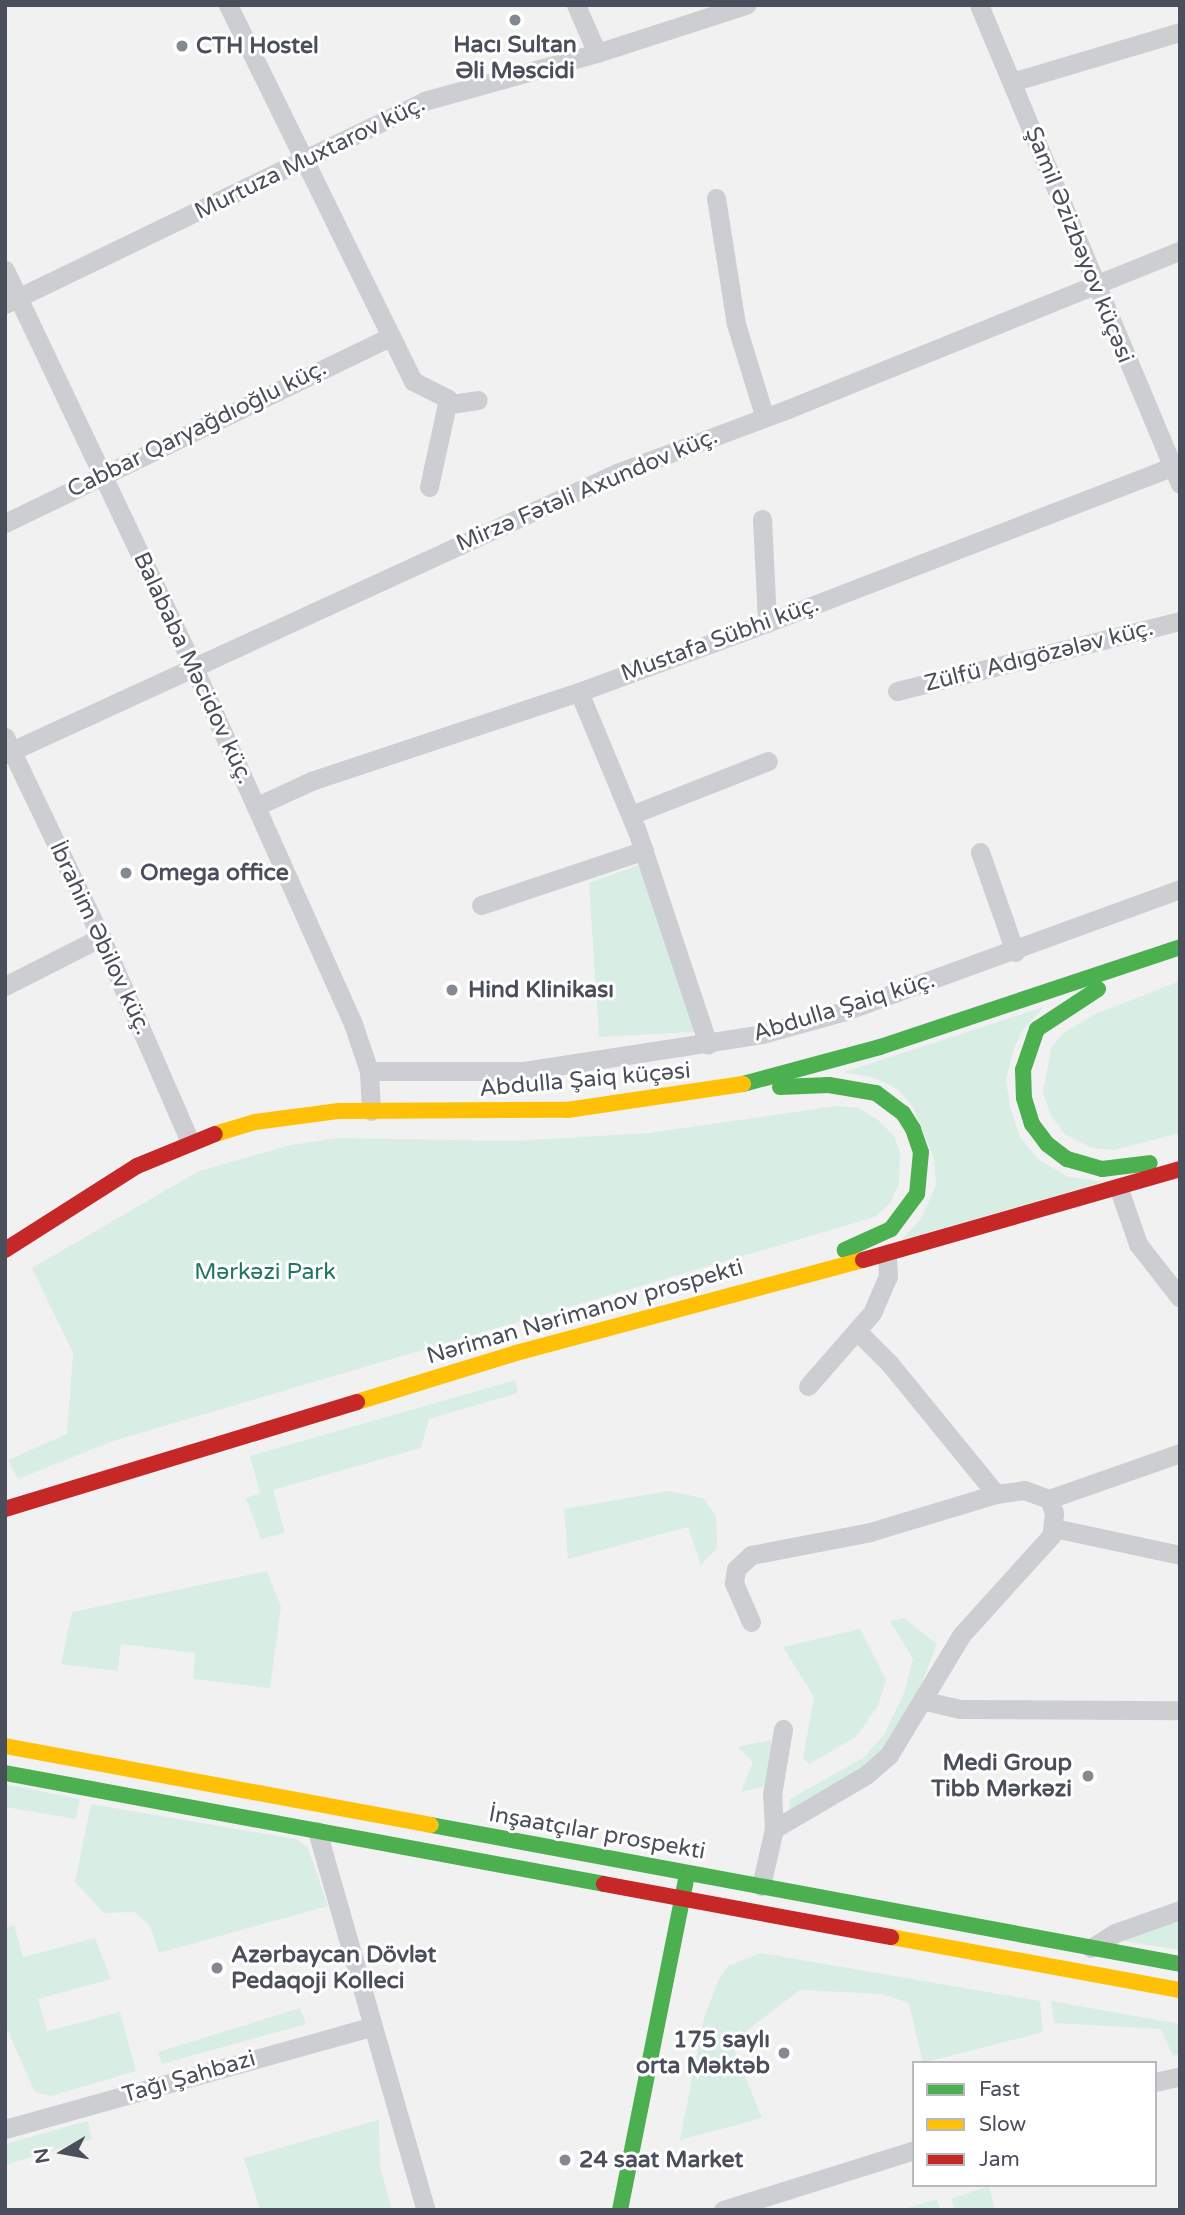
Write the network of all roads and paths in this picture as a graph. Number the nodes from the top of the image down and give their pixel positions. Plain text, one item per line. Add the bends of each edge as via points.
1 (228, 5) edge
2 (576, 5) edge
3 (746, 5) edge
4 (979, 5) edge
5 (1180, 32) edge
6 (597, 53) junction
7 (1012, 82) junction
8 (304, 160) junction
9 (716, 198) dead end
10 (1180, 251) edge
11 (5, 270) edge
12 (1095, 287) junction
13 (12, 301) edge
14 (389, 337) junction
15 (478, 400) dead end
16 (450, 404) junction
17 (765, 418) junction
18 (1177, 472) edge
19 (102, 475) junction
20 (429, 487) dead end
21 (762, 519) dead end
22 (5, 523) edge
23 (1180, 621) edge
24 (767, 622) junction
25 (192, 666) junction
26 (897, 691) dead end
27 (579, 692) junction
28 (7, 747) edge
29 (768, 761) dead end
30 (257, 806) junction
31 (631, 815) junction
32 (644, 850) junction
33 (980, 852) dead end
34 (1180, 889) edge
35 (481, 905) dead end
36 (101, 937) junction
37 (1180, 948) edge
38 (1016, 952) junction
39 (5, 986) edge
40 (708, 1045) junction
41 (369, 1071) junction
42 (721, 1090) junction
43 (371, 1111) junction
44 (190, 1142) junction
45 (1180, 1156) edge
46 (1180, 1169) edge
47 (1119, 1189) junction
48 (5, 1250) edge
49 (887, 1254) junction
50 (810, 1272) junction
51 (1180, 1298) edge
52 (858, 1332) junction
53 (808, 1386) dead end
54 (1180, 1453) edge
55 (996, 1494) junction
56 (1049, 1499) junction
57 (6, 1506) edge
58 (1054, 1528) junction
59 (1180, 1555) edge
60 (751, 1622) dead end
61 (925, 1700) junction
62 (1180, 1710) edge
63 (783, 1729) dead end
64 (5, 1746) edge
65 (5, 1773) edge
66 (774, 1829) junction
67 (317, 1831) junction
68 (687, 1872) junction
69 (761, 1886) junction
70 (682, 1900) junction
71 (730, 1909) junction
72 (1180, 1910) edge
73 (781, 1918) junction
74 (1090, 1948) junction
75 (1180, 1964) edge
76 (1180, 1990) edge
77 (373, 2026) junction
78 (1180, 2076) edge
79 (1157, 2082) edge
80 (5, 2129) edge
81 (912, 2151) edge
82 (426, 2210) edge
83 (621, 2210) edge
84 (723, 2210) edge

1 - 8 street
2 - 6 street
3 - 6 street, Murtuza Muxtarov küç.
4 - 7 street, Şamil Əzizbəyov küçəsi
5 - 7 street
6 - 8 street, Murtuza Muxtarov küç. via 424,101
7 - 12 street, Şamil Əzizbəyov küçəsi
8 - 13 street, Murtuza Muxtarov küç.
8 - 14 street
9 - 17 street via 736,324
10 - 12 street, Mirzə Fətəli Axundov küç.
11 - 13 street, Balababa Məcidov küç.
12 - 17 street, Mirzə Fətəli Axundov küç.
12 - 18 street, Şamil Əzizbəyov küçəsi
13 - 19 street, Balababa Məcidov küç.
14 - 16 street via 413,381 420,388 444,393
14 - 19 street, Cabbar Qaryağdıoğlu küç.
15 - 16 street
16 - 20 street
17 - 25 street, Mirzə Fətəli Axundov küç. via 550,502
18 - 24 street, Mustafa Sübhi küç.
19 - 22 street, Cabbar Qaryağdıoğlu küç.
19 - 25 street, Balababa Məcidov küç.
21 - 24 street
23 - 26 street, Zülfü Adıgözələv küç.
24 - 27 street, Mustafa Sübhi küç.
25 - 28 street, Mirzə Fətəli Axundov küç.
25 - 30 street, Balababa Məcidov küç.
27 - 30 street, Mustafa Sübhi küç. via 324,777
27 - 31 street
28 - 36 street, İbrahim Əbilov küç.
29 - 31 street
30 - 41 street, Balababa Məcidov küç. via 353,1024
31 - 32 street
32 - 35 street
32 - 40 street
33 - 38 street
34 - 38 street, Abdulla Şaiq küç.
36 - 39 street
36 - 44 street, İbrahim Əbilov küç.
37 - 42 main road, Abdulla Şaiq küçəsi via 880,1047
37 - 45 main road via 1048,1019 1028,1047 1023,1070 1024,1098 1032,1124 1047,1144 1067,1159 1110,1169
38 - 40 street, Abdulla Şaiq küç. via 821,1019
40 - 41 street, Abdulla Şaiq küç. via 524,1072
41 - 43 street, Balababa Məcidov küç.
42 - 43 main road, Abdulla Şaiq küçəsi via 567,1110
42 - 50 main road via 857,1087 890,1101 914,1129 922,1174 905,1213 891,1229
43 - 44 main road, Abdulla Şaiq küçəsi via 280,1116
44 - 48 main road, Abdulla Şaiq küçəsi via 79,1199
46 - 47 main road, Nəriman Nərimanov prospekti
47 - 49 main road, Nəriman Nərimanov prospekti
47 - 51 street via 1138,1244
49 - 50 main road, Nəriman Nərimanov prospekti
49 - 52 street via 883,1292
50 - 57 main road, Nəriman Nərimanov prospekti via 216,1441
52 - 53 street
52 - 55 street via 899,1374
54 - 56 street
55 - 56 street via 1024,1490
55 - 60 street via 870,1532 751,1555 736,1569 734,1583
56 - 58 street
58 - 59 street
58 - 61 street via 1044,1546 962,1634
61 - 62 street via 960,1709
61 - 66 street via 881,1762
63 - 66 street via 772,1795
64 - 68 main road, İnşaatçılar prospekti
65 - 67 main road, İnşaatçılar prospekti
66 - 69 street
67 - 70 main road, İnşaatçılar prospekti
67 - 77 street
68 - 69 main road, İnşaatçılar prospekti
68 - 70 main road
69 - 71 main road
69 - 73 main road
69 - 74 main road, İnşaatçılar prospekti
70 - 71 main road, İnşaatçılar prospekti
70 - 83 main road
71 - 73 main road, İnşaatçılar prospekti
72 - 74 street via 1115,1933
73 - 76 main road, İnşaatçılar prospekti
74 - 75 main road, İnşaatçılar prospekti
77 - 80 street, Tağı Şahbazi
77 - 82 street
78 - 79 street
81 - 84 street

